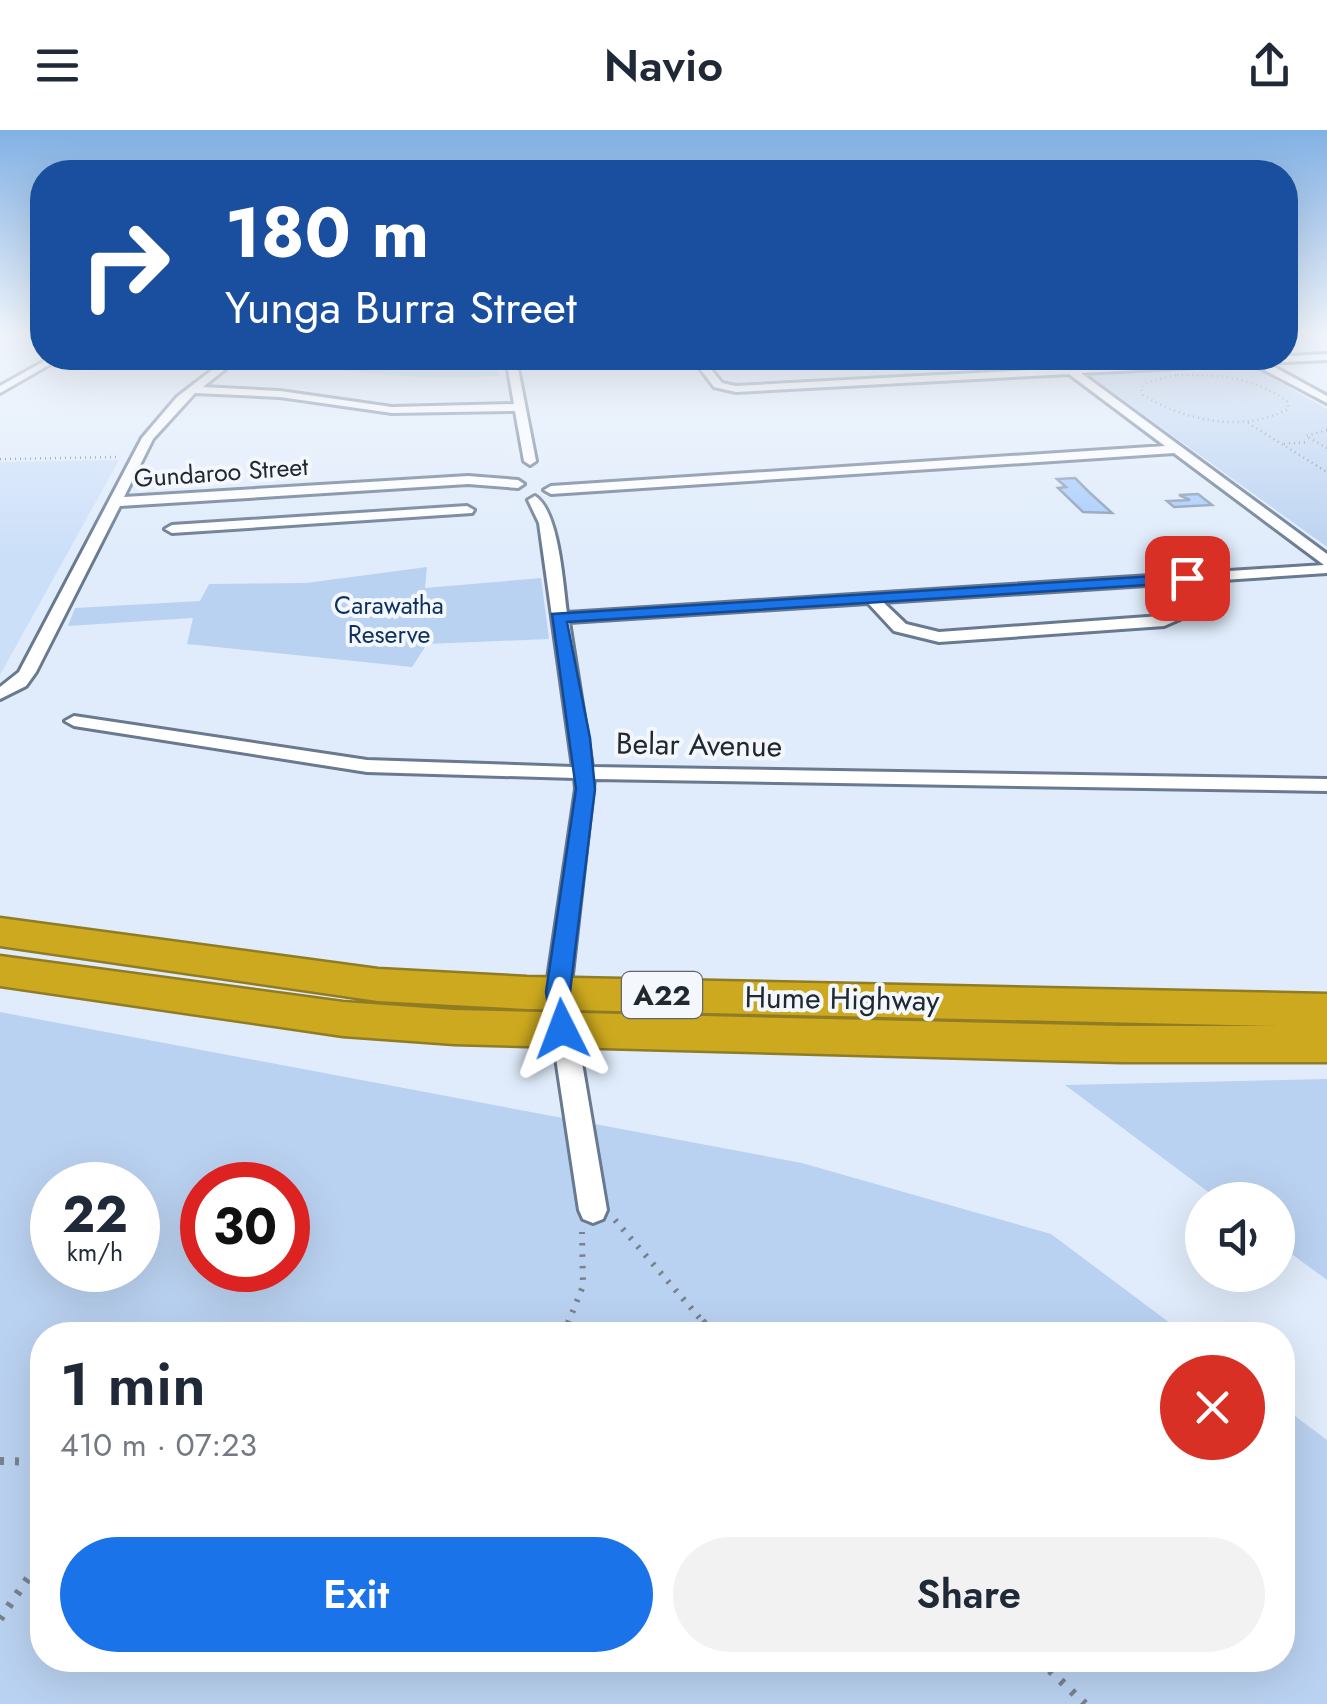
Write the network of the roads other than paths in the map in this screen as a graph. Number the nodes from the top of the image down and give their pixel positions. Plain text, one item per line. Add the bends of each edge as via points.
1 (174, 406) edge
2 (367, 406) edge
3 (1118, 406) edge
4 (520, 408) joint
5 (1176, 450) junction
6 (530, 461) dead end
7 (330, 488) junction
8 (535, 488) junction
9 (114, 502) junction
10 (467, 510) dead end
11 (327, 520) junction
12 (172, 529) dead end
13 (1327, 561) edge
14 (1327, 569) edge
15 (1152, 581) junction
16 (872, 598) junction
17 (558, 618) junction
18 (0, 694) edge
19 (74, 720) dead end
20 (584, 774) junction
21 (1327, 785) edge
22 (0, 932) edge
23 (0, 971) edge
24 (560, 1011) junction
25 (1327, 1011) edge
26 (1327, 1044) edge
27 (593, 1210) road end

1 - 9 street
2 - 4 street
3 - 5 street
4 - 6 street
5 - 8 street, Gundaroo Street
5 - 13 street
7 - 8 street, Gundaroo Street via 468,480
7 - 9 street, Gundaroo Street
7 - 11 street, Gundaroo Street
8 - 17 street
9 - 18 street via 27,672
10 - 11 street, Gundaroo Street
11 - 12 street, Gundaroo Street
14 - 15 street
15 - 16 street
15 - 16 street via 1177,610 1164,621 958,636 904,632
16 - 17 street
17 - 20 street
19 - 20 street, Belar Avenue via 367,766
20 - 21 street, Belar Avenue
20 - 24 street
22 - 24 highway, Hume Highway / A22
23 - 24 highway, Hume Highway / A22 via 342,1019
24 - 25 highway, Hume Highway / A22
24 - 26 highway, Hume Highway / A22 via 1122,1044
24 - 27 street

